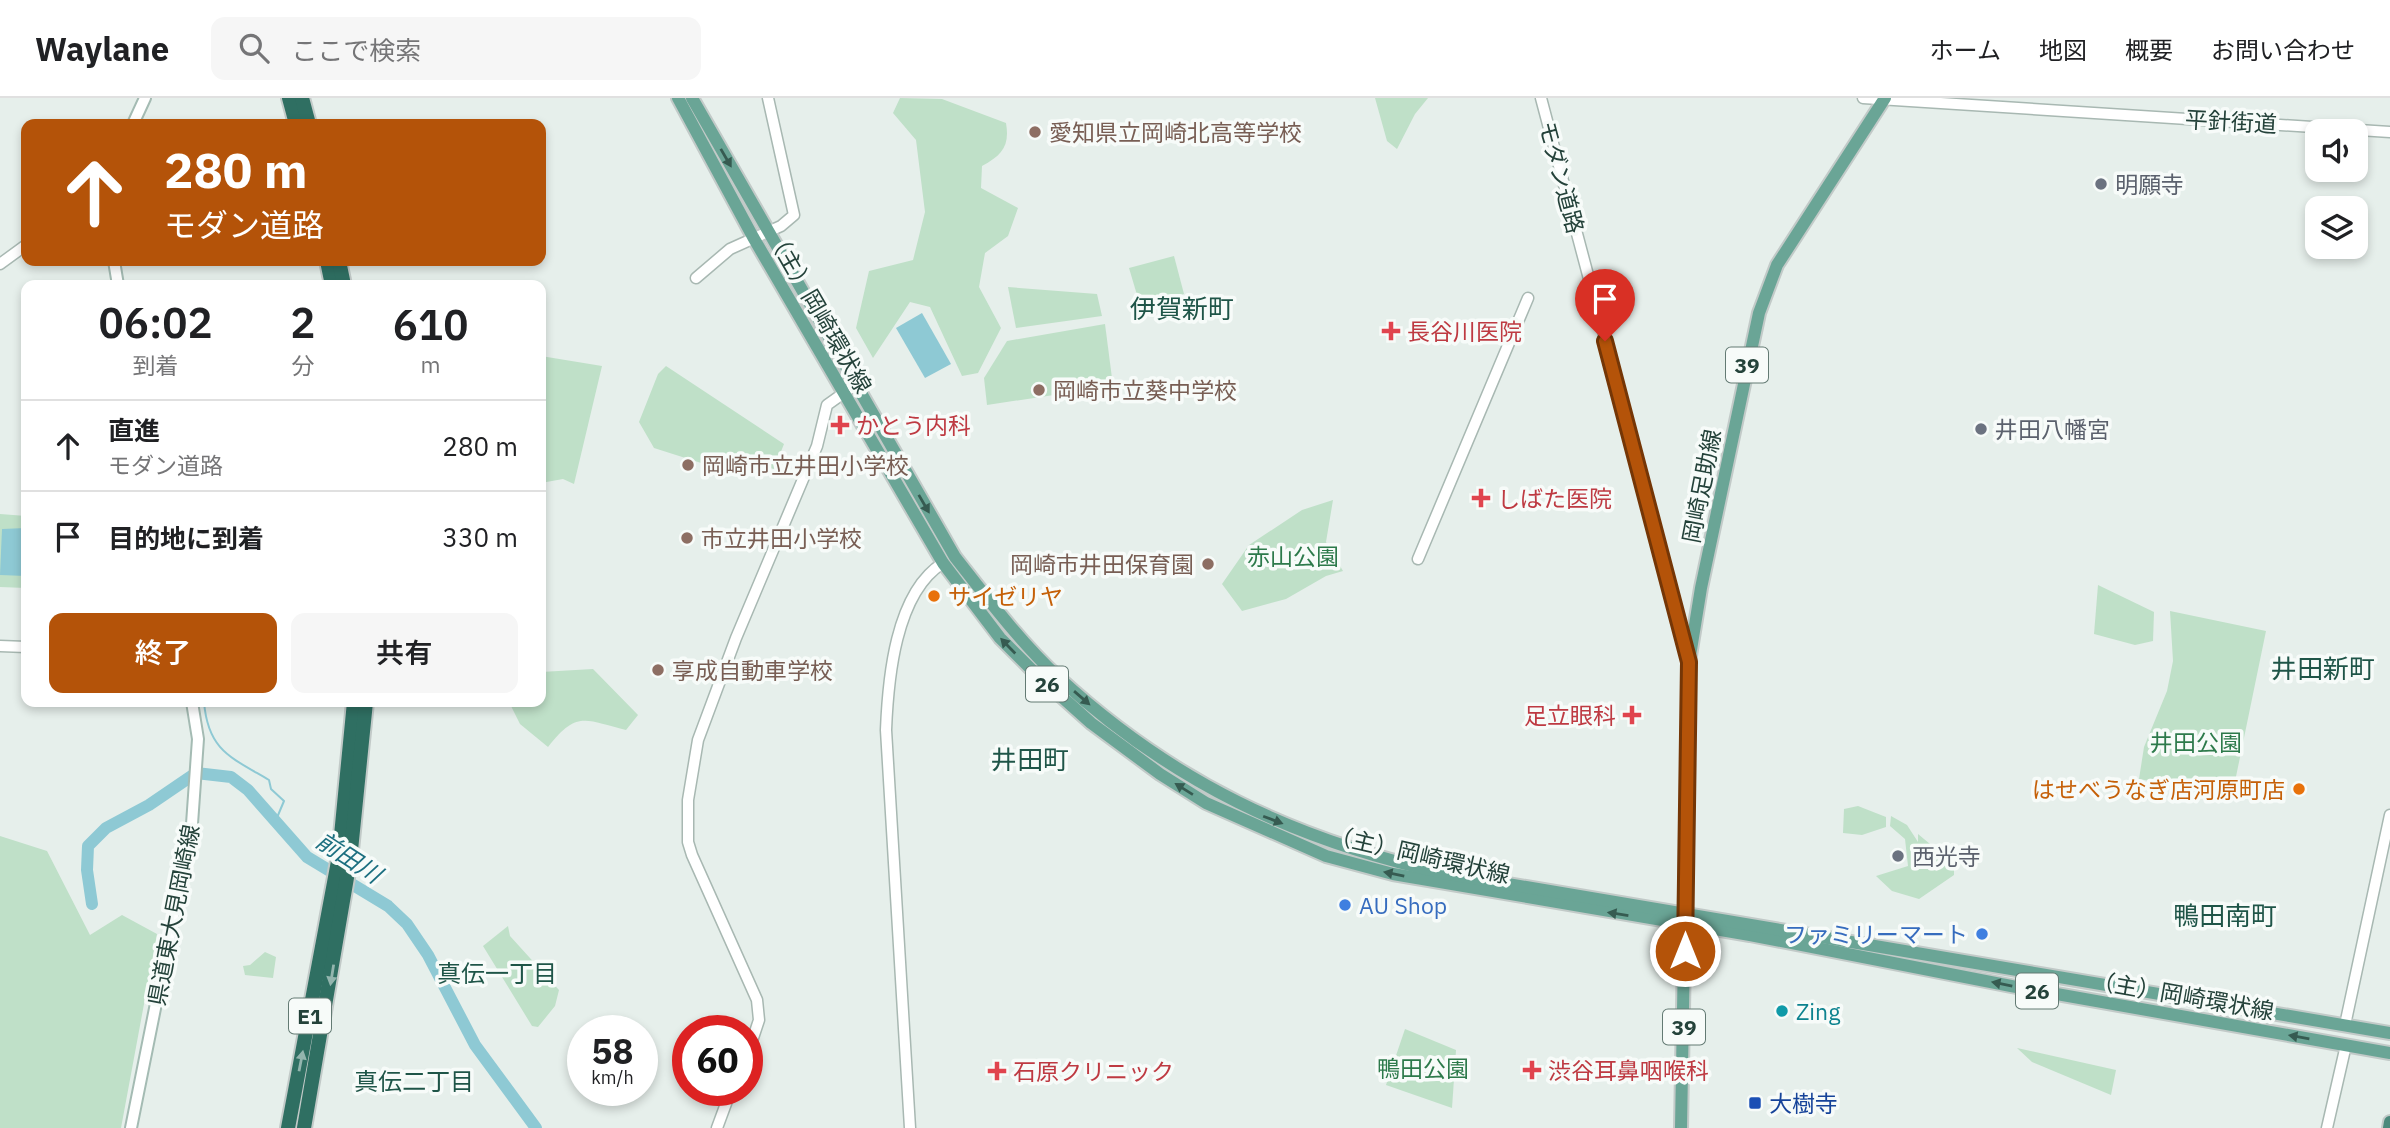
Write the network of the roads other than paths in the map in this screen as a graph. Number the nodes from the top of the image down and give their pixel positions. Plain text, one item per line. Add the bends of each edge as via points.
1 (145, 98) edge
2 (289, 98) edge
3 (302, 98) edge
4 (678, 98) edge
5 (692, 98) edge
6 (768, 98) edge
7 (1541, 98) edge
8 (1863, 98) edge
9 (1884, 99) edge
10 (135, 119) edge
11 (295, 119) edge
12 (308, 119) edge
13 (2390, 132) edge
14 (768, 232) junction
15 (753, 237) junction
16 (21, 249) edge
17 (0, 264) edge
18 (696, 278) dead end
19 (1528, 298) dead end
20 (855, 386) junction
21 (843, 393) junction
22 (1418, 559) dead end
23 (943, 564) junction
24 (0, 646) edge
25 (21, 647) edge
26 (1689, 662) junction
27 (193, 707) edge
28 (354, 707) edge
29 (365, 707) edge
30 (2390, 815) edge
31 (344, 858) junction
32 (337, 906) junction
33 (1685, 919) junction
34 (758, 1015) edge
35 (2345, 1025) junction
36 (2390, 1033) edge
37 (2346, 1045) junction
38 (2390, 1053) edge
39 (725, 1106) edge
40 (2390, 1122) edge
41 (131, 1128) edge
42 (288, 1128) edge
43 (304, 1128) edge
44 (717, 1128) edge
45 (910, 1128) edge
46 (1681, 1128) edge
47 (2328, 1128) edge
48 (2389, 1128) edge

1 - 10 main road
2 - 11 highway
3 - 12 highway
4 - 15 main road, （主）岡崎環状線 / 26
5 -> 14 main road, （主）岡崎環状線 / 26
6 - 14 street via 795,211 792,219
7 - 26 street, モダン道路
8 - 9 street, 平針街道
9 - 13 street, 平針街道
9 - 26 main road, 岡崎足助線 / 39 via 1777,265 1759,313
14 - 15 street
14 - 20 main road, （主）岡崎環状線 / 26
15 - 18 street via 730,249
15 - 21 main road, （主）岡崎環状線 / 26
16 - 17 street
19 - 22 street
20 - 21 street
20 -> 33 main road, （主）岡崎環状線 / 26 via 955,557 1005,620 1058,677 1169,763 1262,816 1390,861
21 - 23 main road, （主）岡崎環状線 / 26
21 - 34 street via 827,405 817,446 736,638 698,740 689,788 687,830 692,855 757,1000
33 -> 23 main road, （主）岡崎環状線 / 26 via 1378,871 1326,856 1253,826 1160,774 1091,723 1000,638
23 - 45 street via 935,568 912,603 888,679 886,730
24 - 25 street
26 - 33 main road, 岡崎足助線 / 39
27 - 41 main road, 県道東大見岡崎線 via 198,739 192,824
28 - 31 highway, E1
29 - 31 highway, E1
30 - 35 street
31 - 32 highway, E1
42 -> 32 highway, E1
32 -> 43 highway, E1
33 - 35 main road, （主）岡崎環状線 / 26
37 -> 33 main road, （主）岡崎環状線 / 26
33 - 46 main road, 岡崎足助線 / 39
35 - 36 main road, （主）岡崎環状線 / 26
37 - 38 main road, （主）岡崎環状線 / 26
37 - 47 street
39 - 44 street
40 - 48 highway

